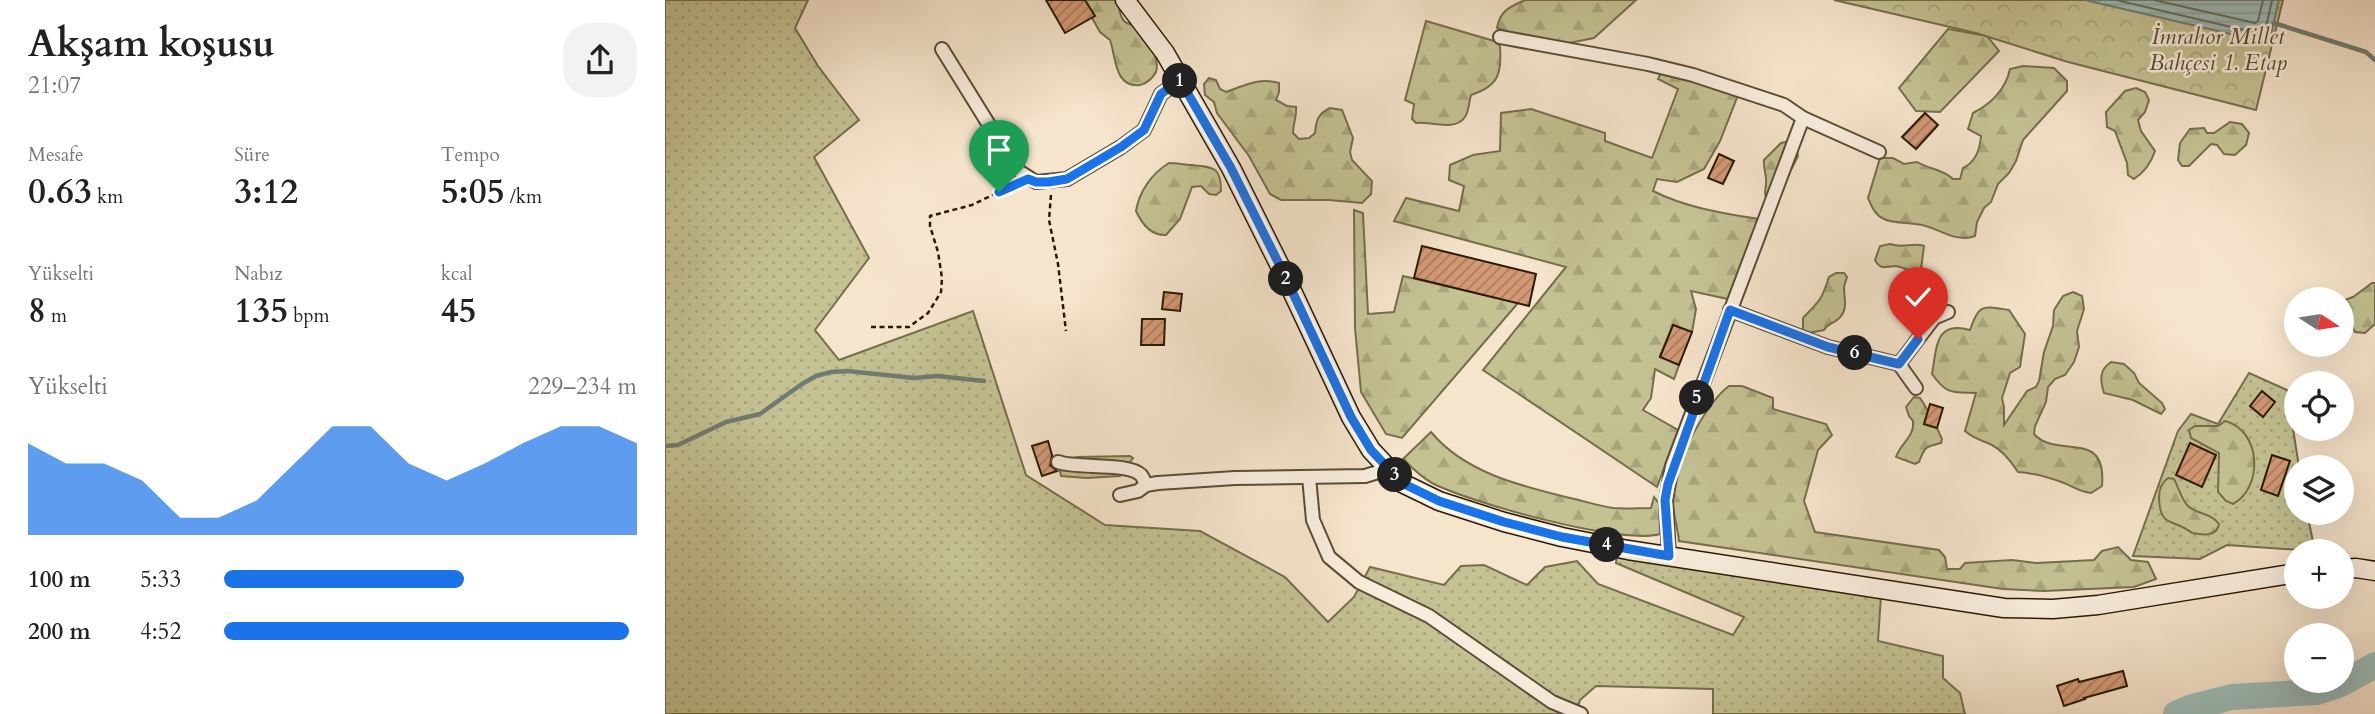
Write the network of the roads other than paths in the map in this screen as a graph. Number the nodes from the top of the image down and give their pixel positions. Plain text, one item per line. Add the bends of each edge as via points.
1 (1125, 0) edge
2 (1500, 37) dead end
3 (942, 49) dead end
4 (1180, 80) junction
5 (1803, 118) junction
6 (1879, 152) dead end
7 (1730, 310) junction
8 (1948, 312) dead end
9 (1899, 364) junction
10 (1916, 388) dead end
11 (1058, 462) dead end
12 (1388, 469) junction
13 (1309, 477) junction
14 (1146, 485) junction
15 (1120, 495) dead end
16 (1669, 556) junction
17 (2354, 568) edge
18 (2375, 571) edge
19 (2284, 575) edge
20 (1581, 714) edge

1 - 4 street
2 - 5 street via 1693,75 1784,105
3 - 4 street via 1017,170 1036,182 1067,179 1121,147 1144,130 1161,94
4 - 12 street via 1237,179 1351,417
5 - 6 street
5 - 7 street
7 - 9 street via 1828,347
7 - 16 street via 1668,484
8 - 9 street via 1934,318
9 - 10 street
11 - 14 street via 1130,470 1141,475
12 - 13 street via 1365,476
12 - 16 street via 1402,483 1439,501 1504,522
13 - 14 street
13 - 20 street via 1313,520 1329,557 1359,582 1429,616 1552,702
14 - 15 street
16 - 19 street via 2004,608 2098,605
17 - 18 street

